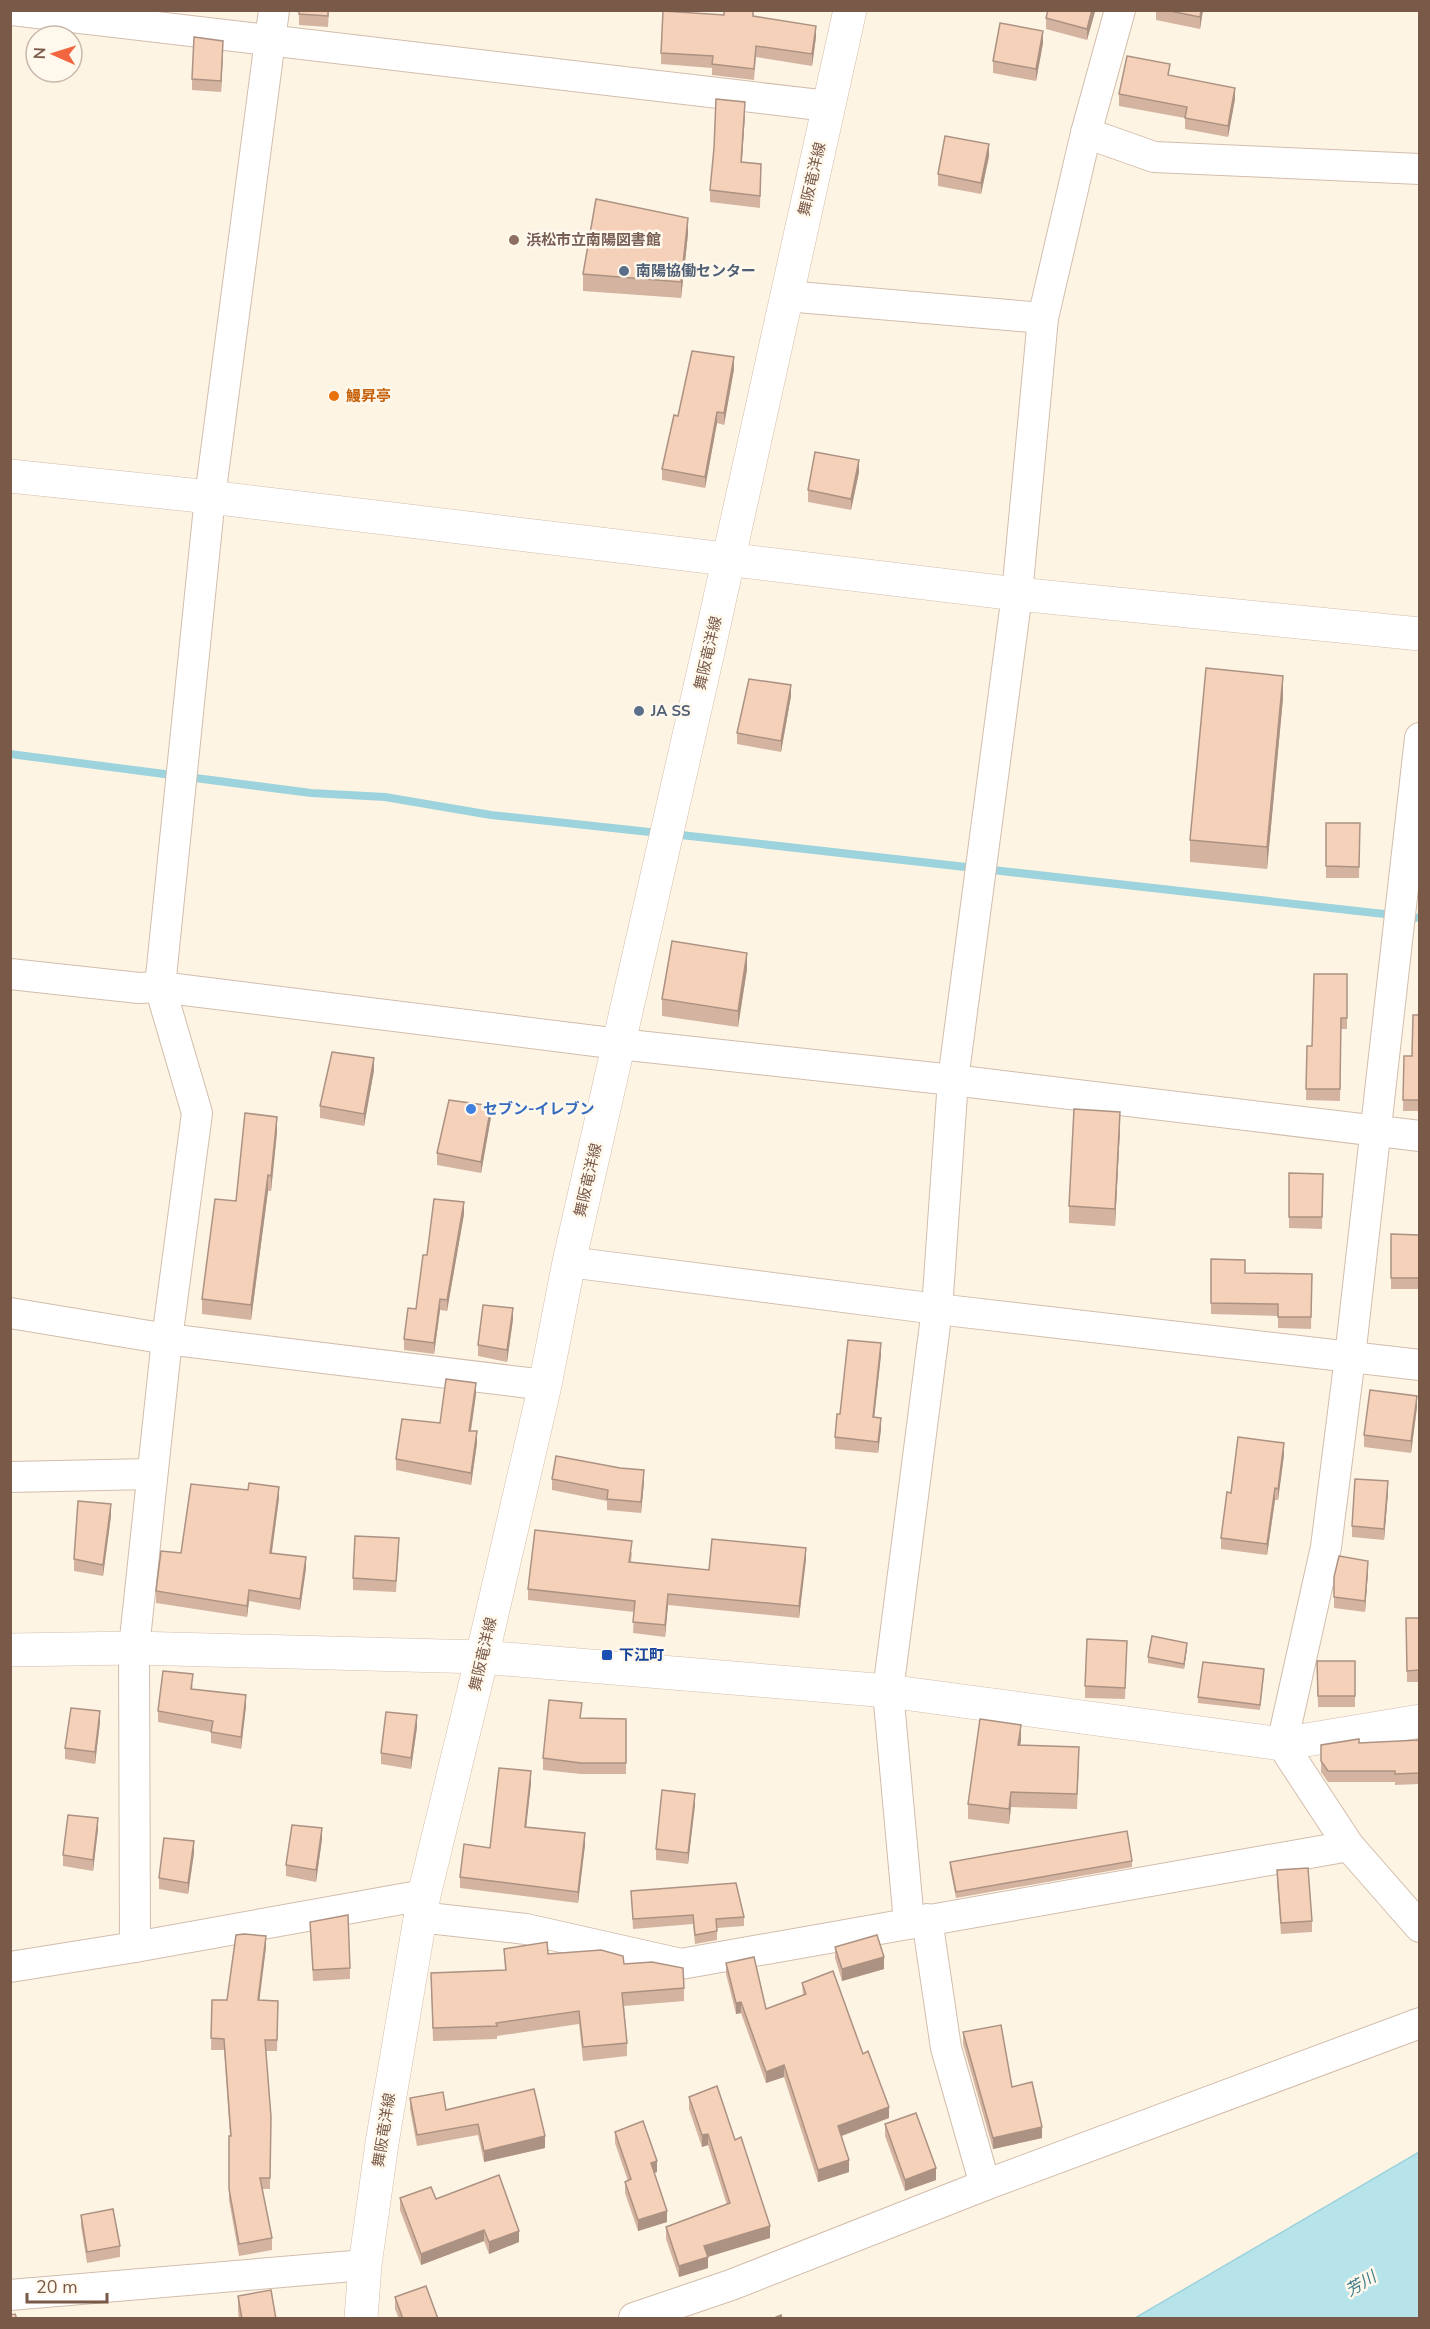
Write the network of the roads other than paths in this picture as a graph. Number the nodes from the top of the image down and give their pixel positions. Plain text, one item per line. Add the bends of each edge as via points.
1 (12, 10) edge
2 (274, 10) edge
3 (850, 10) edge
4 (1120, 10) edge
5 (270, 40) junction
6 (828, 106) junction
7 (1086, 132) junction
8 (1419, 169) edge
9 (786, 296) junction
10 (1043, 318) junction
11 (10, 476) edge
12 (210, 497) junction
13 (728, 560) junction
14 (1017, 594) junction
15 (1419, 634) edge
16 (1419, 738) edge
17 (10, 974) edge
18 (160, 987) junction
19 (619, 1044) junction
20 (953, 1080) junction
21 (1376, 1131) junction
22 (1419, 1136) edge
23 (569, 1262) junction
24 (937, 1310) junction
25 (10, 1313) edge
26 (167, 1339) junction
27 (1350, 1357) junction
28 (1419, 1365) edge
29 (545, 1384) junction
30 (151, 1474) junction
31 (10, 1477) edge
32 (134, 1648) junction
33 (10, 1650) edge
34 (482, 1657) junction
35 (888, 1691) junction
36 (1419, 1721) edge
37 (1282, 1744) junction
38 (1349, 1846) junction
39 (422, 1906) junction
40 (918, 1921) junction
41 (1419, 1927) edge
42 (135, 1947) junction
43 (10, 1967) edge
44 (1419, 2023) edge
45 (985, 2185) junction
46 (365, 2265) junction
47 (10, 2295) edge
48 (361, 2319) edge
49 (634, 2319) edge

1 - 5 street
2 - 5 street
3 - 6 street, 舞阪竜洋線
4 - 7 street
5 - 6 street
5 - 12 street
6 - 9 street, 舞阪竜洋線
7 - 8 street via 1154,157
7 - 10 street
9 - 10 street
9 - 13 street, 舞阪竜洋線
10 - 14 street
11 - 12 street
12 - 13 street
12 - 18 street
13 - 14 street
13 - 19 street, 舞阪竜洋線
14 - 15 street
14 - 20 street
16 - 21 street
17 - 18 street
18 - 19 street
18 - 26 street via 196,1113
19 - 20 street
19 - 23 street, 舞阪竜洋線
20 - 21 street
20 - 24 street
21 - 22 street
21 - 27 street
23 - 24 street
23 - 29 street, 舞阪竜洋線
24 - 27 street
24 - 35 street
25 - 26 street
26 - 29 street
26 - 30 street
27 - 28 street
27 - 37 street via 1326,1547
29 - 34 street, 舞阪竜洋線
30 - 31 street
30 - 32 street
32 - 33 street
32 - 34 street
32 - 42 street
34 - 35 street
34 - 39 street, 舞阪竜洋線
35 - 37 street
35 - 40 street
36 - 37 street
37 - 38 street
38 - 40 street
38 - 41 street
39 - 40 street via 681,1964
39 - 42 street
39 - 46 street, 舞阪竜洋線
40 - 45 street via 946,2048
42 - 43 street
44 - 45 street
45 - 49 street
46 - 47 street
46 - 48 street, 舞阪竜洋線

